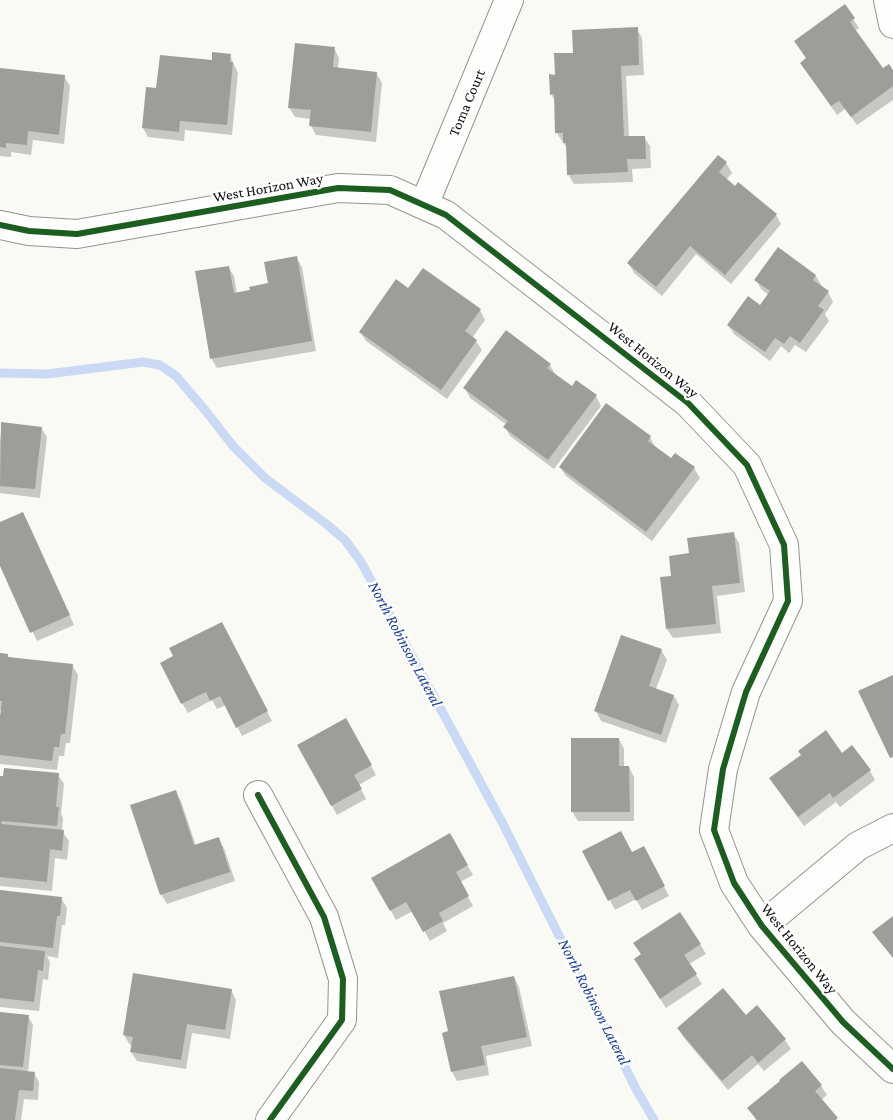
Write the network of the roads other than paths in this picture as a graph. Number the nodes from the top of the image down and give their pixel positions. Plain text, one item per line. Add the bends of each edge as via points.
1 (509, 0) edge
2 (888, 0) edge
3 (893, 24) edge
4 (424, 205) junction
5 (0, 225) edge
6 (258, 795) dead end
7 (893, 828) edge
8 (762, 926) junction
9 (893, 1069) edge
10 (270, 1120) edge

1 - 4 street, Toma Court
2 - 3 street
4 - 5 street, West Horizon Way via 390,190 338,188 77,234 29,231
4 - 8 street, West Horizon Way via 446,215 688,403 747,465 784,545 788,601 746,692 723,769 714,830 734,883
6 - 10 street via 324,917 343,979 342,1020
7 - 8 street via 858,846
8 - 9 street, West Horizon Way via 843,1022

